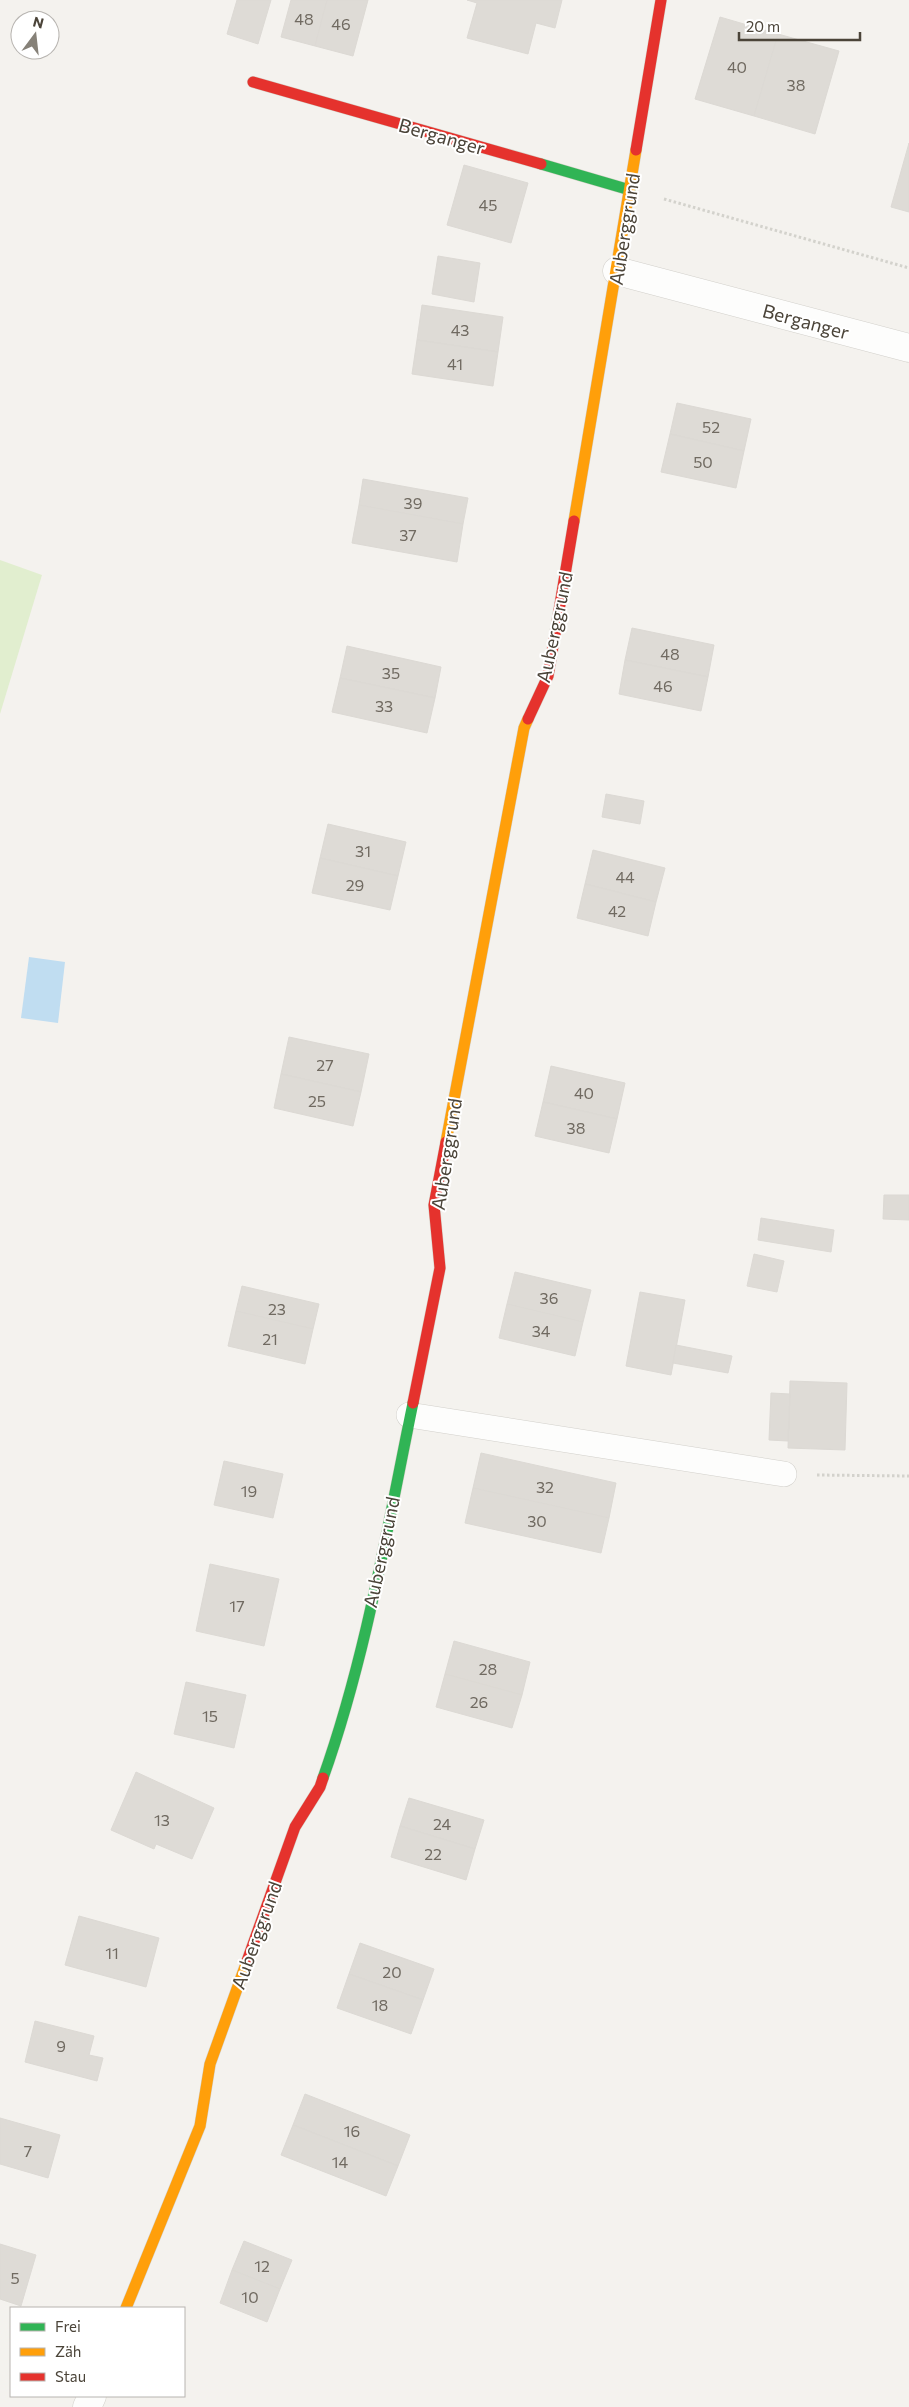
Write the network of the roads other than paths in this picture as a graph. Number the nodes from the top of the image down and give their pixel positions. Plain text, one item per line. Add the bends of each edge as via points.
1 (661, 0) edge
2 (253, 82) dead end
3 (630, 190) junction
4 (617, 271) junction
5 (909, 348) edge
6 (409, 1415) junction
7 (784, 1474) road end
8 (126, 2307) edge

1 - 3 street, Auberggrund
2 - 3 street, Berganger
3 - 4 street, Auberggrund
4 - 5 street, Berganger
4 - 6 street, Auberggrund via 548,676 524,728 434,1204 440,1268
6 - 7 lane
6 - 8 street, Auberggrund via 382,1555 343,1722 320,1786 295,1827 210,2064 200,2126

